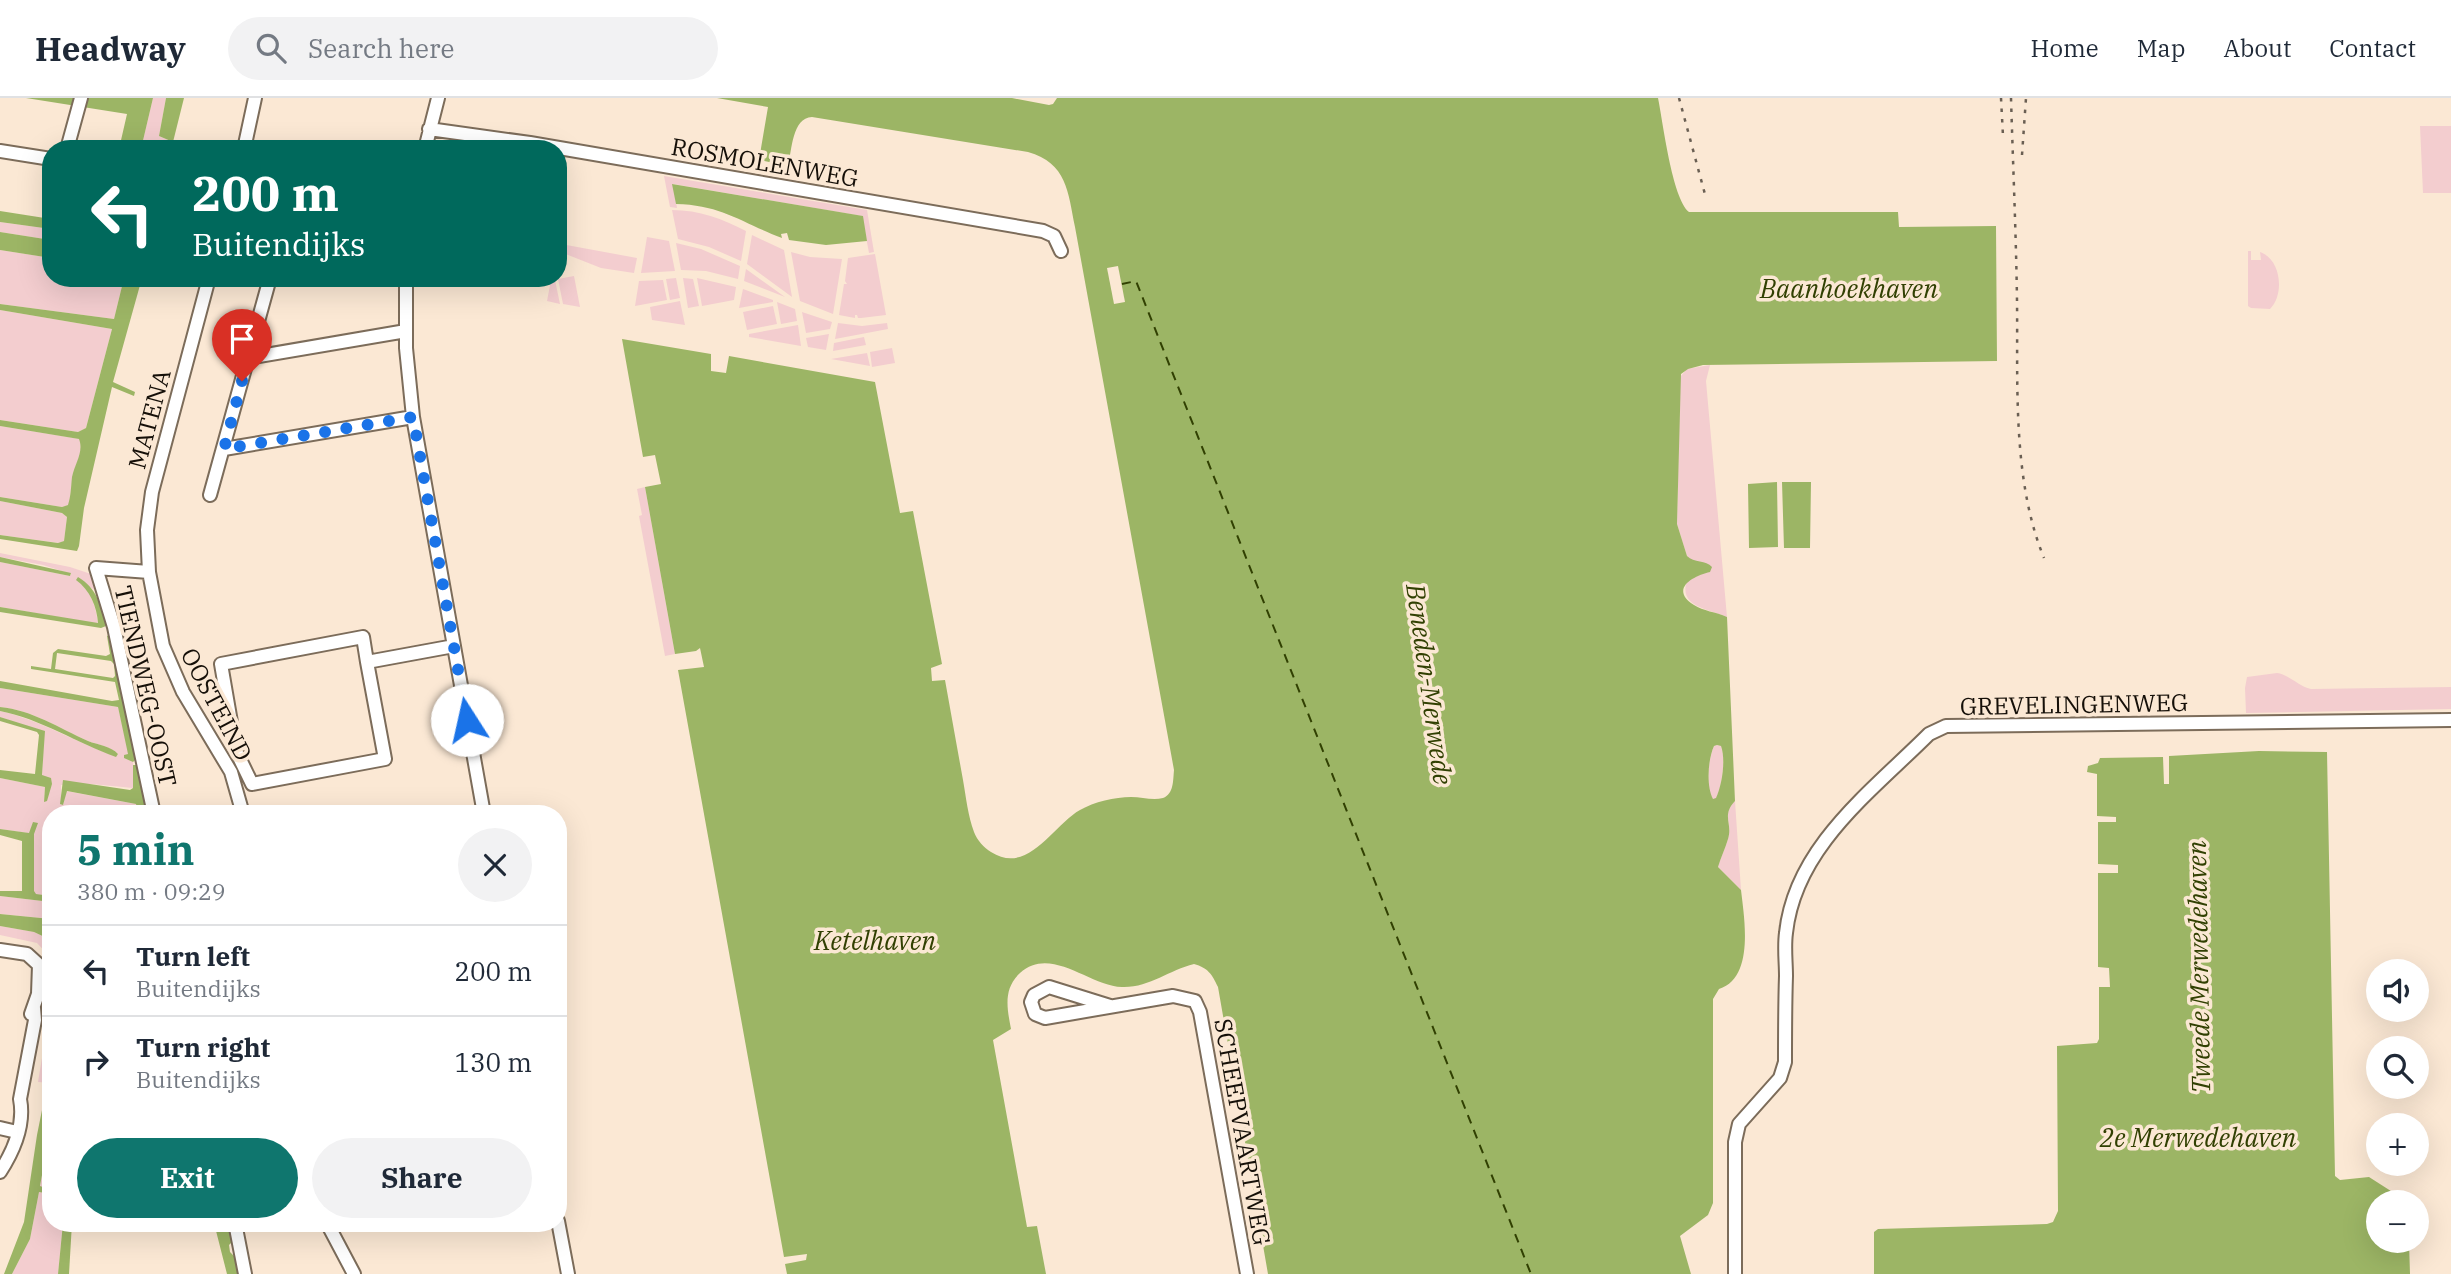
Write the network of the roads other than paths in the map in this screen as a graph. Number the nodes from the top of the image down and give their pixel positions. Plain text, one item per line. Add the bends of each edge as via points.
1 (256, 98) edge
2 (438, 98) edge
3 (80, 104) edge
4 (429, 129) junction
5 (70, 140) edge
6 (246, 140) edge
7 (427, 140) edge
8 (508, 140) edge
9 (567, 149) edge
10 (0, 151) edge
11 (42, 158) edge
12 (1061, 251) dead end
13 (207, 287) edge
14 (268, 287) edge
15 (406, 287) edge
16 (406, 331) junction
17 (248, 358) junction
18 (413, 417) junction
19 (224, 449) junction
20 (209, 495) dead end
21 (149, 572) junction
22 (454, 646) junction
23 (367, 662) junction
24 (2451, 720) edge
25 (152, 805) edge
26 (240, 805) edge
27 (482, 805) edge
28 (0, 950) edge
29 (1110, 1006) junction
30 (10, 1130) edge
31 (0, 1158) edge
32 (0, 1172) edge
33 (237, 1232) edge
34 (332, 1232) edge
35 (560, 1232) edge
36 (245, 1274) edge
37 (354, 1274) edge
38 (568, 1274) edge
39 (1247, 1274) edge
40 (1735, 1274) edge

1 - 6 street
2 - 4 street
3 - 5 street
4 - 7 street
4 - 8 street, ROSMOLENWEG
9 - 12 street, ROSMOLENWEG via 1043,231 1054,236
10 - 11 street
13 - 21 street, MATENA via 152,492 146,530
14 - 17 street
15 - 16 street
16 - 17 street
16 - 18 street
17 - 19 street
18 - 19 street
18 - 22 street
19 - 20 street
21 - 25 street, TIENDWEG-OOST via 96,568 114,627
21 - 26 street, OOSTEIND via 163,646 183,692 231,772
22 - 23 street
22 - 27 street
23 - 23 street via 363,637 221,664 236,751 252,784 385,760
24 - 40 street, GREVELINGENWEG via 1946,726 1929,734 1819,847 1793,899 1786,933 1785,1062 1780,1078 1739,1124 1735,1142
28 - 30 street via 27,954 36,961 40,975 22,1107
29 - 29 street, SCHEEPVAARTWEG via 1049,987 1031,1002 1035,1014 1045,1018
29 - 39 street, SCHEEPVAARTWEG via 1173,996 1195,1001
30 - 31 street
30 - 32 street via 14,1150
33 - 36 street
34 - 37 street
35 - 38 street

